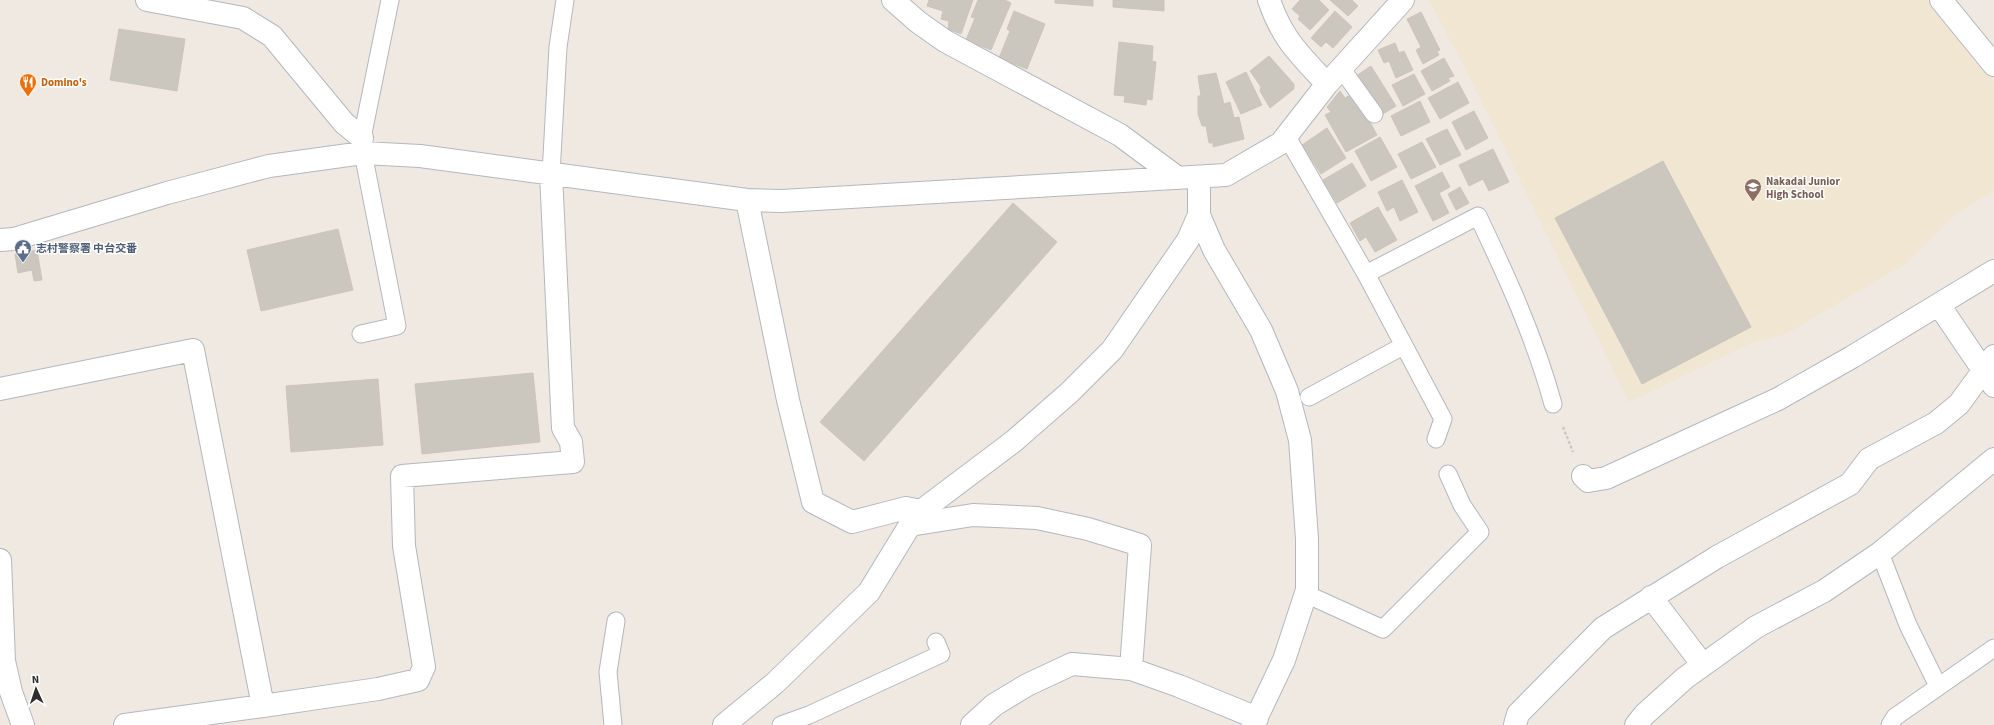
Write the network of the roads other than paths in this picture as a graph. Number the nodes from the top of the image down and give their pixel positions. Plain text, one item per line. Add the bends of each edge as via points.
1 (147, 0) edge
2 (390, 0) edge
3 (565, 0) edge
4 (893, 0) edge
5 (1269, 0) edge
6 (1403, 0) edge
7 (1941, 0) edge
8 (1994, 65) edge
9 (1334, 76) junction
10 (1374, 114) dead end
11 (1287, 137) junction
12 (362, 145) junction
13 (551, 174) junction
14 (1188, 177) junction
15 (747, 200) junction
16 (1199, 215) junction
17 (0, 240) edge
18 (1994, 271) edge
19 (1366, 274) junction
20 (1939, 305) junction
21 (361, 334) dead end
22 (1403, 346) junction
23 (1990, 371) edge
24 (0, 389) edge
25 (1299, 401) junction
26 (1553, 404) road end
27 (1436, 439) dead end
28 (1994, 459) edge
29 (1448, 474) dead end
30 (1583, 476) road end
31 (915, 518) junction
32 (1880, 553) junction
33 (0, 560) edge
34 (1306, 594) junction
35 (1651, 597) junction
36 (616, 621) dead end
37 (936, 642) dead end
38 (1994, 648) edge
39 (1703, 665) junction
40 (1131, 669) junction
41 (1938, 686) junction
42 (263, 706) junction
43 (1256, 723) edge
44 (23, 725) edge
45 (125, 725) edge
46 (613, 725) edge
47 (724, 725) edge
48 (781, 725) edge
49 (972, 725) edge
50 (1515, 725) edge
51 (1636, 725) edge
52 (1890, 725) edge

1 - 12 street via 243,18 272,36
2 - 12 lane
3 - 13 lane via 558,47
4 - 14 street via 945,41 1120,135
5 - 9 street via 1276,20 1294,50
6 - 9 street
7 - 8 street
9 - 10 lane
9 - 11 street
11 - 14 street via 1226,175
11 - 19 lane
12 - 13 street via 420,156
12 - 17 street via 269,166 167,193 14,239
12 - 21 lane via 397,326
13 - 15 street
13 - 42 street via 563,428 571,442 573,462 402,476 404,546 424,666 418,680 378,689
14 - 15 street via 782,201
14 - 16 street
15 - 31 street via 788,400 813,502 852,522 906,508
16 - 25 street via 1214,250 1261,330 1287,391
16 - 31 street via 1188,240 1112,350 1070,392 1014,441
18 - 20 street
19 - 22 lane
19 - 26 lane via 1478,216 1524,315 1544,369
20 - 23 street
20 - 30 street via 1778,399 1606,478 1588,481
22 - 25 lane
22 - 27 lane via 1443,419
23 - 35 street via 1959,404 1936,423 1869,459 1850,484 1717,557
24 - 42 street via 193,350
25 - 34 street via 1307,539
28 - 32 street
29 - 34 lane via 1462,505 1480,532 1383,629
31 - 40 street via 973,515 1037,518 1088,529 1140,545
31 - 47 street via 869,592 775,683
32 - 39 street via 1824,591 1756,627
32 - 41 lane via 1908,625
33 - 44 street via 4,662
34 - 43 street via 1284,660
35 - 39 street
35 - 50 street via 1603,628 1518,714
36 - 46 lane via 608,672
37 - 48 lane via 941,654 809,715
38 - 41 lane
39 - 51 street via 1685,678
40 - 43 street via 1179,686
40 - 49 street via 1072,664 1027,685 994,705
41 - 52 lane via 1895,717
42 - 45 street

